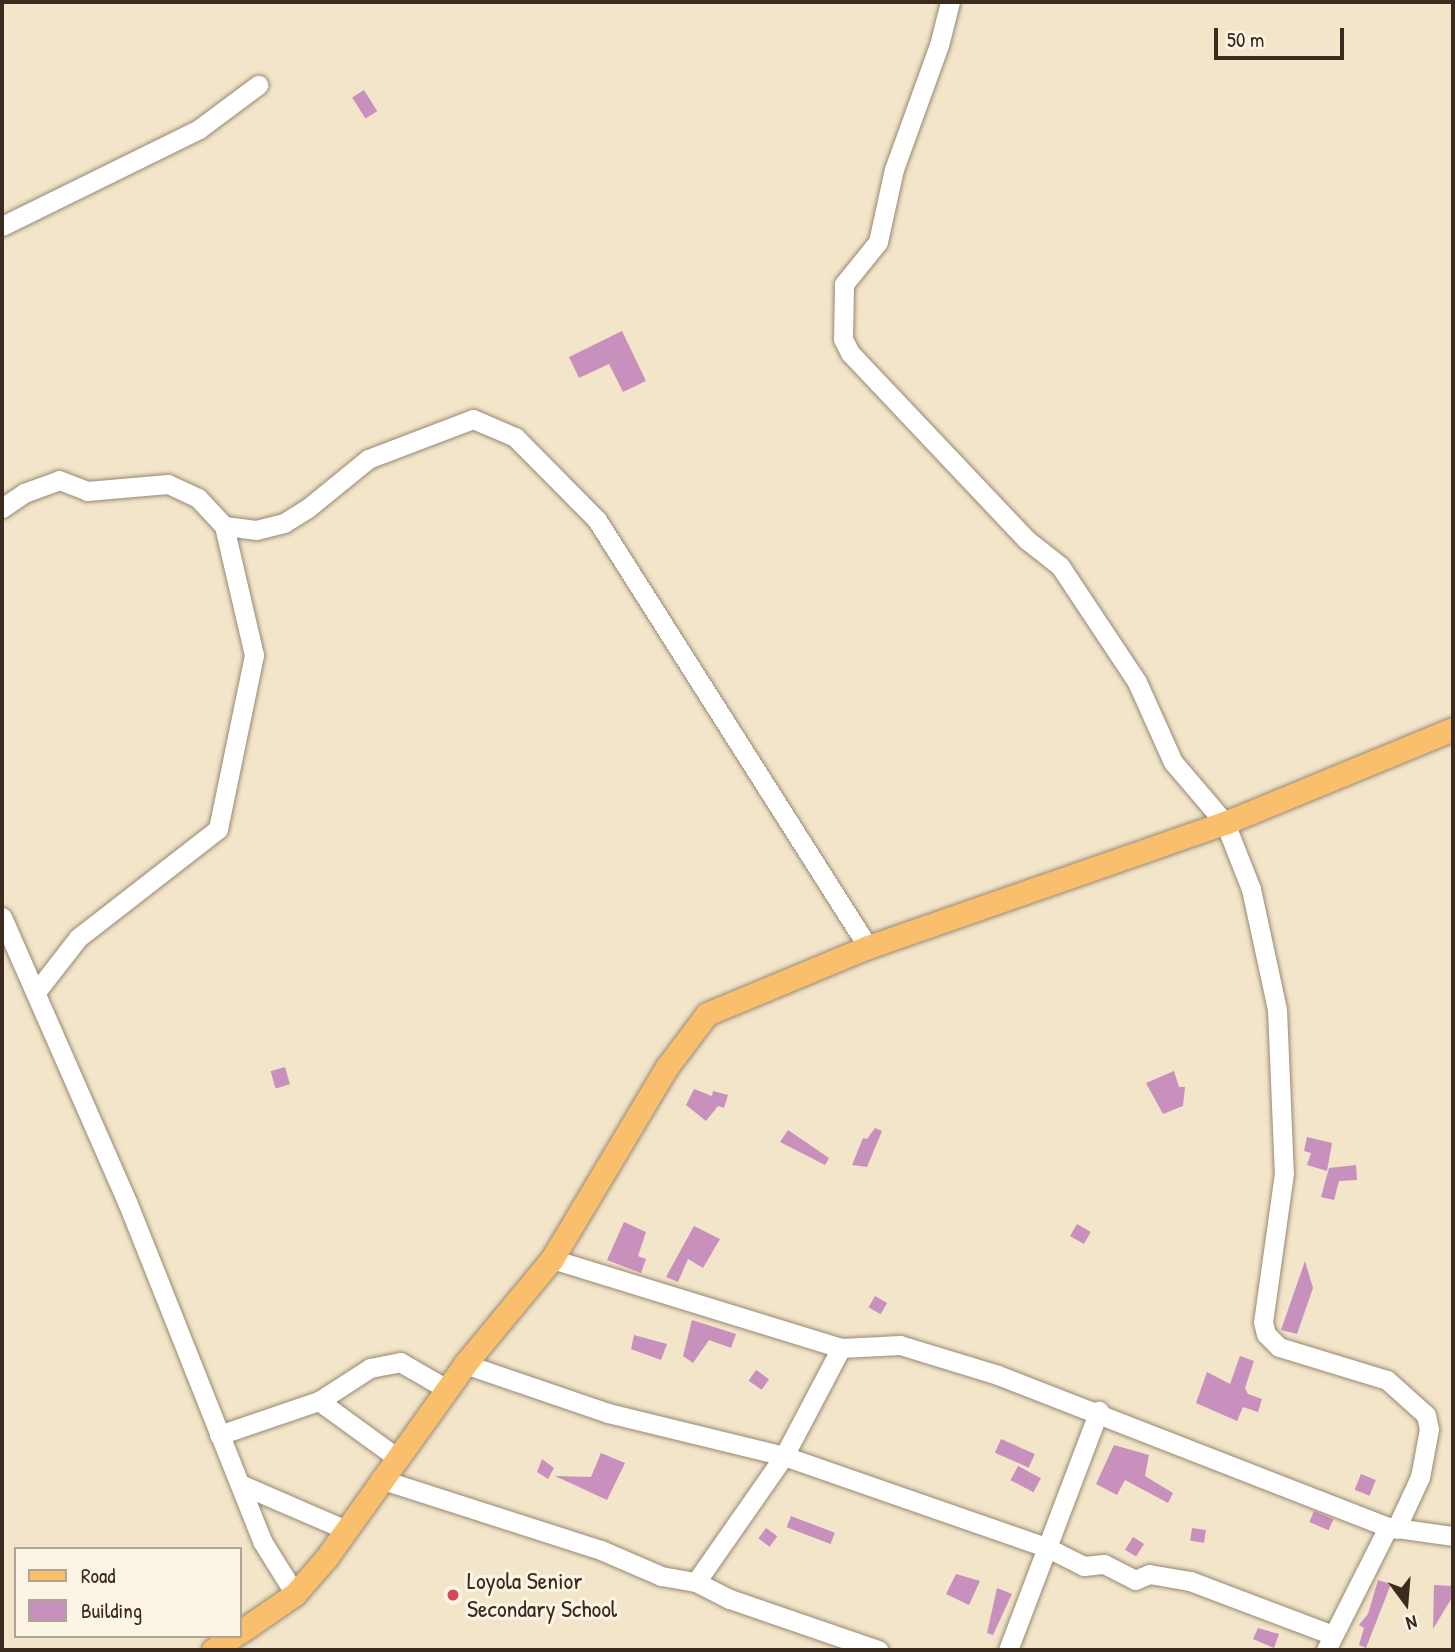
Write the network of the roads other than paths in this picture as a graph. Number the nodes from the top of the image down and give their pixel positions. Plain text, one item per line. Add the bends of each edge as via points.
1 (950, 2) edge
2 (258, 85) dead end
3 (2, 226) edge
4 (2, 508) edge
5 (224, 526) junction
6 (1453, 729) edge
7 (1225, 823) junction
8 (2, 916) edge
9 (868, 947) junction
10 (36, 992) junction
11 (552, 1259) junction
12 (841, 1348) junction
13 (465, 1364) junction
14 (447, 1389) junction
15 (319, 1401) junction
16 (1099, 1411) junction
17 (219, 1436) junction
18 (784, 1456) junction
19 (396, 1457) junction
20 (380, 1479) junction
21 (240, 1484) junction
22 (1392, 1528) junction
23 (344, 1529) junction
24 (1453, 1536) edge
25 (1048, 1548) junction
26 (696, 1582) junction
27 (295, 1594) junction
28 (242, 1631) edge
29 (231, 1638) edge
30 (1330, 1643) edge
31 (213, 1650) edge
32 (878, 1650) edge
33 (1007, 1650) edge

1 - 7 street via 894,169 878,242 844,284 843,339 850,353 1027,540 1060,566 1137,682 1173,762
2 - 3 street via 199,129
4 - 5 street via 24,493 58,480 87,491 168,484 198,498
5 - 9 street via 257,530 284,523 368,459 473,419 515,437 597,520
5 - 10 street via 254,655 218,829 78,938
6 - 7 main road
7 - 9 main road
7 - 22 street via 1251,888 1277,1009 1284,1174 1263,1322 1266,1334 1279,1347 1387,1380 1426,1415 1429,1429 1420,1477
8 - 10 street
9 - 11 main road via 707,1014 667,1067
10 - 17 street via 128,1204
11 - 12 street
11 - 13 main road
12 - 16 street via 900,1345
12 - 18 street
13 - 14 main road
13 - 18 street via 608,1413
14 - 15 street via 400,1362 370,1368
14 - 19 main road
15 - 17 street
15 - 19 street
16 - 22 street
16 - 25 street
17 - 21 street
18 - 25 street
18 - 26 street
19 - 20 main road
20 - 23 main road
20 - 26 street via 601,1549 661,1576
21 - 23 street
21 - 27 street via 262,1541
22 - 24 street via 1427,1529
22 - 30 street
23 - 27 main road
25 - 30 street via 1074,1563 1109,1565 1135,1580 1149,1574 1190,1581
25 - 33 street
26 - 32 street
27 - 28 main road
29 - 31 main road

